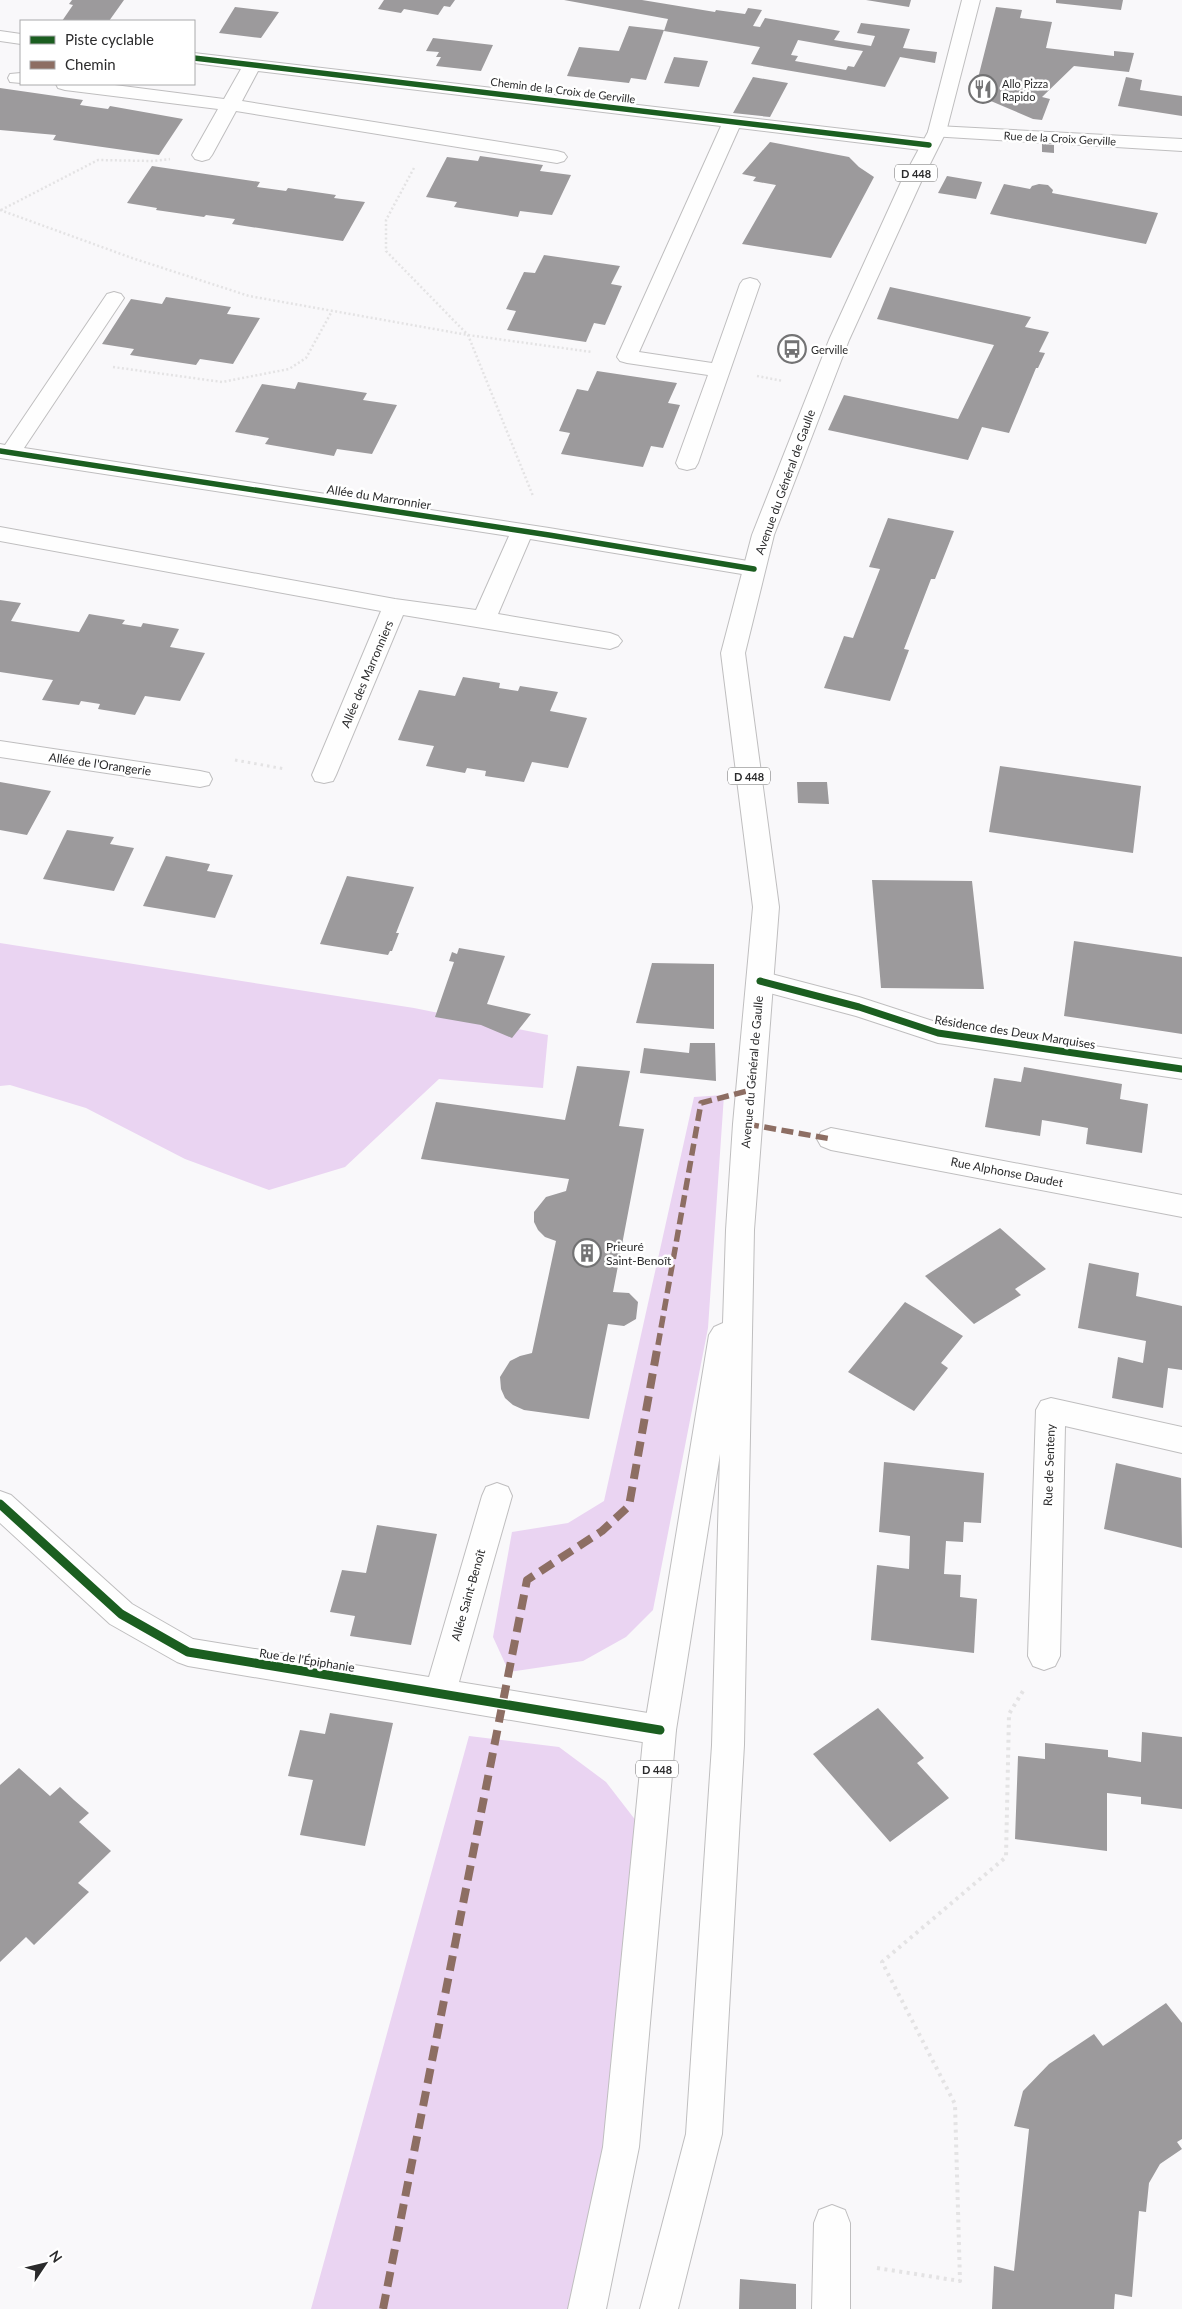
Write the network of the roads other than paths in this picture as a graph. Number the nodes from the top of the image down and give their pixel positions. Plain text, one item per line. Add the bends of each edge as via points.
1 (971, 0) edge
2 (0, 36) edge
3 (20, 39) edge
4 (195, 58) edge
5 (253, 64) junction
6 (73, 85) edge
7 (231, 105) junction
8 (733, 122) junction
9 (933, 139) junction
10 (1182, 145) edge
11 (202, 155) road end
12 (557, 157) dead end
13 (750, 284) dead end
14 (114, 298) dead end
15 (720, 370) junction
16 (5, 452) edge
17 (687, 463) dead end
18 (522, 531) junction
19 (0, 534) edge
20 (754, 569) junction
21 (395, 606) junction
22 (484, 619) junction
23 (610, 642) dead end
24 (0, 749) edge
25 (324, 775) dead end
26 (200, 779) dead end
27 (760, 981) junction
28 (1182, 1069) edge
29 (831, 1138) dead end
30 (1182, 1206) edge
31 (740, 1230) junction
32 (1182, 1440) edge
33 (497, 1496) dead end
34 (0, 1504) edge
35 (1044, 1656) road end
36 (440, 1694) junction
37 (660, 1730) junction
38 (832, 2223) dead end
39 (586, 2309) edge
40 (659, 2309) edge
41 (831, 2309) edge

1 - 9 street, Avenue du Général de Gaulle / D 448
2 - 3 street
4 - 5 street, Chemin de la Croix de Gerville
5 - 7 street
5 - 8 street, Chemin de la Croix de Gerville
6 - 7 street
7 - 11 street
7 - 12 street
8 - 9 street, Chemin de la Croix de Gerville
8 - 15 street via 627,357
9 - 10 street, Rue de la Croix Gerville
9 - 20 street, Avenue du Général de Gaulle / D 448 via 857,299 820,387 763,535
13 - 15 street
14 - 16 street via 72,362
15 - 17 street
16 - 18 street, Allée du Marronnier
18 - 20 street, Allée du Marronnier
18 - 22 street
19 - 21 street
20 - 27 street, Avenue du Général de Gaulle / D 448 via 733,653 766,907
21 - 22 street, Allée des Marronniers
21 - 25 street, Allée des Marronniers
22 - 23 street, Allée des Marronniers
24 - 26 street, Allée de l'Orangerie
27 - 28 street, Résidence des Deux Marquises via 859,1007 938,1033
27 - 31 street, Avenue du Général de Gaulle / D 448
29 - 30 street, Rue Alphonse Daudet
31 - 37 street, D 448
31 - 40 street, D 448 via 728,1745 704,2134
32 - 35 street, Rue de Senteny via 1051,1410
33 - 36 street, Allée Saint-Benoît
34 - 36 street, Rue de l'Épiphanie via 121,1614 188,1652
36 - 37 street, Rue de l'Épiphanie
37 - 39 street, D 448 via 621,2147
38 - 41 street

